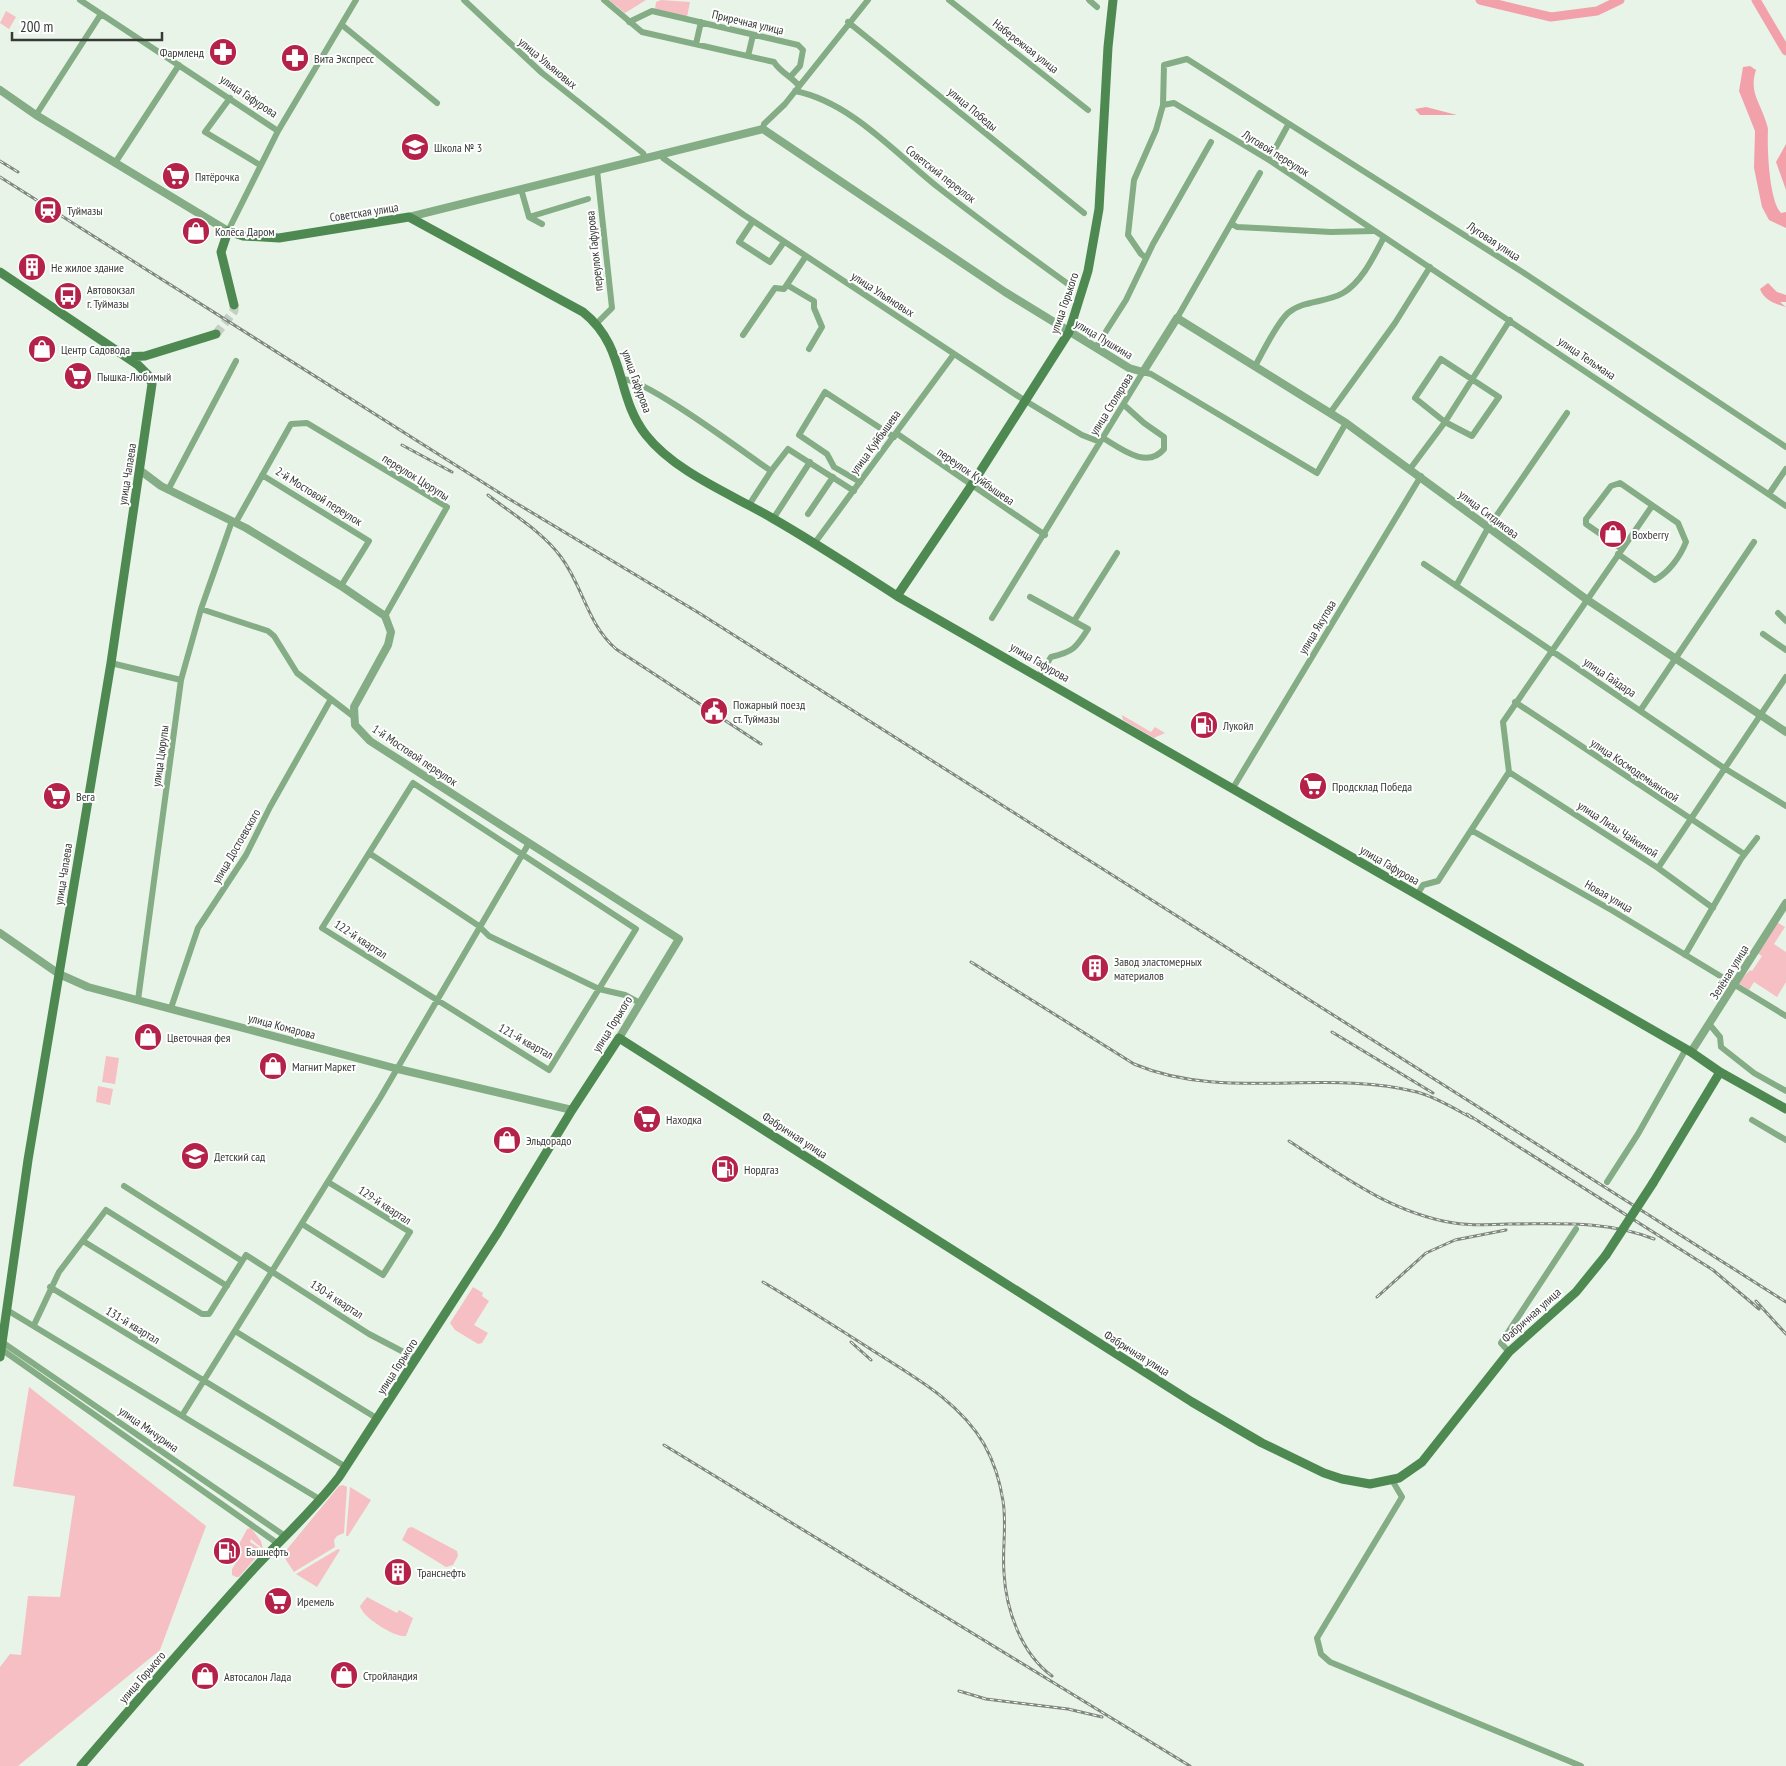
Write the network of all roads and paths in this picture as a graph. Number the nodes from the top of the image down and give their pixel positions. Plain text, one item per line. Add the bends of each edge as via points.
1 (80, 0) edge
2 (356, 0) edge
3 (464, 0) edge
4 (604, 0) edge
5 (868, 0) edge
6 (949, 0) edge
7 (1089, 0) edge
8 (1113, 0) edge
9 (1097, 6) dead end
10 (101, 14) junction
11 (629, 22) junction
12 (701, 22) junction
13 (848, 22) junction
14 (342, 25) junction
15 (753, 35) junction
16 (696, 44) junction
17 (748, 56) junction
18 (179, 65) junction
19 (791, 76) junction
20 (797, 89) junction
21 (0, 90) edge
22 (230, 98) junction
23 (437, 103) dead end
24 (1163, 105) junction
25 (1088, 110) dead end
26 (36, 115) junction
27 (1288, 125) junction
28 (763, 129) junction
29 (278, 131) junction
30 (1211, 142) dead end
31 (662, 153) junction
32 (645, 157) junction
33 (1269, 160) junction
34 (115, 163) junction
35 (260, 165) junction
36 (597, 170) junction
37 (1260, 173) dead end
38 (521, 189) junction
39 (588, 198) dead end
40 (1084, 213) dead end
41 (410, 217) junction
42 (529, 217) junction
43 (753, 221) junction
44 (542, 224) dead end
45 (1232, 224) junction
46 (1374, 231) junction
47 (228, 232) junction
48 (1384, 238) junction
49 (784, 242) junction
50 (806, 256) junction
51 (1146, 258) junction
52 (1430, 267) junction
53 (0, 272) edge
54 (787, 284) junction
55 (1068, 284) dead end
56 (234, 305) tunnel mouth
57 (1177, 318) junction
58 (1510, 320) junction
59 (596, 323) junction
60 (1070, 332) junction
61 (216, 334) tunnel mouth
62 (743, 335) dead end
63 (1096, 347) junction
64 (809, 350) dead end
65 (954, 354) junction
66 (126, 357) junction
67 (236, 361) dead end
68 (1255, 366) junction
69 (1144, 372) junction
70 (622, 379) junction
71 (1472, 379) junction
72 (1024, 400) junction
73 (1124, 405) junction
74 (1330, 413) junction
75 (1567, 413) dead end
76 (1445, 422) junction
77 (1346, 423) junction
78 (291, 424) joint
79 (895, 435) junction
80 (1102, 440) junction
81 (1786, 447) edge
82 (810, 462) junction
83 (1786, 468) edge
84 (1410, 469) junction
85 (140, 471) junction
86 (771, 471) junction
87 (262, 474) junction
88 (1421, 476) junction
89 (833, 477) junction
90 (860, 482) junction
91 (971, 486) junction
92 (168, 490) junction
93 (854, 491) junction
94 (1769, 494) junction
95 (749, 505) junction
96 (1652, 506) junction
97 (1786, 506) edge
98 (808, 514) dead end
99 (773, 519) junction
100 (234, 522) junction
101 (1488, 528) junction
102 (1045, 535) junction
103 (1754, 542) dead end
104 (814, 544) junction
105 (1620, 552) junction
106 (1117, 553) dead end
107 (1424, 564) dead end
108 (341, 586) junction
109 (1456, 586) junction
110 (897, 596) junction
111 (1030, 597) dead end
112 (1586, 599) junction
113 (201, 609) junction
114 (1778, 613) dead end
115 (385, 616) junction
116 (992, 618) dead end
117 (1074, 621) junction
118 (1786, 621) edge
119 (1764, 634) dead end
120 (1786, 650) edge
121 (1550, 651) junction
122 (1674, 659) junction
123 (111, 663) junction
124 (1039, 676) junction
125 (1786, 677) edge
126 (181, 680) junction
127 (331, 699) junction
128 (1515, 702) junction
129 (1640, 711) junction
130 (1758, 715) junction
131 (353, 716) junction
132 (1786, 732) edge
133 (1724, 768) junction
134 (1509, 772) junction
135 (1233, 788) junction
136 (1786, 806) edge
137 (1690, 820) junction
138 (1470, 830) junction
139 (1757, 838) dead end
140 (529, 843) junction
141 (369, 853) junction
142 (522, 854) junction
143 (1744, 854) junction
144 (1658, 868) junction
145 (1417, 895) junction
146 (1786, 903) edge
147 (1713, 908) junction
148 (479, 926) junction
149 (0, 933) edge
150 (678, 939) joint
151 (1685, 955) junction
152 (59, 974) junction
153 (1735, 984) junction
154 (599, 989) junction
155 (138, 1000) junction
156 (437, 1001) junction
157 (640, 1003) junction
158 (170, 1008) junction
159 (1786, 1016) edge
160 (1710, 1025) junction
161 (619, 1038) junction
162 (1689, 1050) junction
163 (398, 1069) junction
164 (1720, 1072) junction
165 (1786, 1091) edge
166 (572, 1110) junction
167 (1786, 1110) edge
168 (1752, 1120) dead end
169 (1786, 1140) edge
170 (328, 1182) junction
171 (1607, 1182) dead end
172 (124, 1186) dead end
173 (302, 1224) junction
174 (1576, 1229) dead end
175 (83, 1241) junction
176 (244, 1258) junction
177 (271, 1271) junction
178 (227, 1286) junction
179 (50, 1288) junction
180 (7, 1310) junction
181 (34, 1325) junction
182 (235, 1331) junction
183 (1, 1347) edge
184 (1509, 1352) junction
185 (417, 1358) junction
186 (204, 1381) junction
187 (183, 1414) junction
188 (378, 1418) junction
189 (346, 1467) junction
190 (1392, 1480) junction
191 (322, 1500) junction
192 (285, 1536) junction
193 (277, 1543) junction
194 (81, 1766) edge
195 (1581, 1766) edge

1 - 10 street, улица Гафурова
2 - 14 street
3 - 32 street, улица Ульяновых via 542,73
4 - 11 street
5 - 13 street
6 - 25 street, Набережная улица
7 - 9 street
8 - 60 main road, улица Горького via 1099,209 1088,271
10 - 18 street, улица Гафурова
10 - 26 street
11 - 12 street, Приречная улица via 652,11
11 - 16 street via 642,32
12 - 15 street, Приречная улица
12 - 16 street
13 - 20 street
13 - 40 street, улица Победы
14 - 23 street
14 - 29 street
15 - 17 street
15 - 19 street, Приречная улица via 798,45 803,50 800,66
16 - 17 street
17 - 19 street via 774,62
18 - 22 street, улица Гафурова
18 - 34 street
19 - 20 street
20 - 28 street
20 - 55 street, Советский переулок via 813,95 858,123 958,203
21 - 26 street, Советская улица
22 - 29 street, улица Гафурова
22 - 35 street via 205,132
24 - 27 street, Луговая улица via 1164,65 1187,59
24 - 33 street, Луговой переулок via 1174,104
24 - 51 street via 1134,180 1128,235
26 - 34 street, Советская улица
27 - 33 street
27 - 81 street, Луговая улица via 1524,273
28 - 31 street, Советская улица
28 - 60 street, улица Пушкина
29 - 35 street
30 - 51 street
31 - 32 street, Советская улица
31 - 43 street, улица Ульяновых via 663,158
32 - 36 street, Советская улица
33 - 46 street, Луговой переулок
34 - 47 street, Советская улица
35 - 47 street
36 - 38 street, Советская улица
36 - 59 street, переулок Гафурова via 612,308
37 - 45 street, улица Столярова
38 - 41 street, Советская улица
38 - 42 street
39 - 42 street
41 - 47 main road, Советская улица via 278,238
41 - 59 main road, улица Гафурова via 576,308
42 - 44 street
43 - 49 street, улица Ульяновых
43 - 49 street via 739,242 770,262
45 - 46 street via 1292,230
45 - 57 street, улица Столярова
46 - 48 street, улица Тельмана
47 - 56 main road via 221,252
48 - 52 street, улица Тельмана
48 - 68 street via 1370,264 1342,294 1296,308 1287,314
49 - 50 street, улица Ульяновых
50 - 54 street
50 - 65 street, улица Ульяновых
51 - 63 street via 1126,300
52 - 58 street, улица Тельмана
52 - 74 street via 1395,323
53 - 66 main road
54 - 62 street via 784,290 775,288
54 - 64 street via 814,301 822,327
57 - 68 street, улица Ситдикова
57 - 69 street, улица Столярова
58 - 71 street
58 - 94 street, улица Тельмана
59 - 70 main road, улица Гафурова via 609,340
60 - 63 street, улица Пушкина
60 - 72 main road, улица Горького
61 - 66 main road via 145,356
63 - 69 street, улица Пушкина via 1129,368
65 - 72 street, улица Ульяновых
65 - 79 street, улица Куйбышева
66 - 85 main road, улица Чапаева via 148,375 152,384
67 - 92 street
68 - 74 street, улица Ситдикова
69 - 73 street, улица Столярова
69 - 77 street, улица Пушкина via 1317,473
70 - 86 street via 631,379 673,404
70 - 95 main road, улица Гафурова via 633,413 646,434 671,460
71 - 76 street
71 - 76 street via 1498,397 1472,436
71 - 76 street via 1441,359 1415,398
72 - 80 street, улица Ульяновых via 1082,435
72 - 91 main road, улица Горького
73 - 80 street, улица Столярова
73 - 80 street, улица Ульяновых via 1164,437 1164,449 1153,458 1142,458
74 - 77 street, улица Ситдикова
75 - 101 street
76 - 84 street
77 - 84 street, улица Ситдикова
78 - 87 street, улица Цюрупы
78 - 115 street, переулок Цюрупы via 307,423 447,507
79 - 90 street, улица Куйбышева
79 - 90 street, переулок Куйбышева via 825,392 799,435 827,454 834,467
79 - 91 street, переулок Куйбышева
80 - 102 street, улица Столярова
82 - 86 street via 788,449
82 - 89 street
82 - 99 street
83 - 94 street
84 - 88 street, улица Ситдикова
85 - 92 street
85 - 123 main road, улица Чапаева
86 - 95 street
87 - 100 street, улица Цюрупы
87 - 108 street, 2-й Мостовой переулок via 369,540
88 - 101 street, улица Ситдикова
88 - 135 street, улица Якутова
89 - 93 street
89 - 98 street
90 - 93 street, улица Куйбышева
91 - 102 street, переулок Куйбышева
91 - 110 main road, улица Горького
92 - 100 street
93 - 104 street, улица Куйбышева
94 - 97 street, улица Тельмана
95 - 99 main road, улица Гафурова
96 - 105 street
96 - 105 street via 1620,483 1611,486 1586,519 1586,524
96 - 105 street via 1678,523 1686,542 1682,550 1665,574 1655,580
99 - 104 main road, улица Гафурова
100 - 108 street
100 - 113 street, улица Цюрупы
101 - 109 street
101 - 112 street, улица Ситдикова
102 - 116 street, улица Столярова
103 - 122 street
104 - 110 main road, улица Гафурова
105 - 112 street
106 - 117 street
107 - 109 street, улица Гайдара
108 - 115 street
109 - 121 street, улица Гайдара
110 - 124 main road, улица Гафурова
111 - 117 street
112 - 121 street
112 - 122 street, улица Ситдикова
113 - 126 street, улица Цюрупы
113 - 127 street via 268,631 297,674
114 - 118 street
115 - 131 street via 391,632 388,645 357,698
117 - 124 street via 1088,629 1078,645 1069,653 1051,657
119 - 120 street
121 - 128 street
121 - 129 street, улица Гайдара
122 - 129 street
122 - 130 street, улица Ситдикова
123 - 126 street
123 - 152 main road, улица Чапаева
124 - 135 main road, улица Гафурова
125 - 130 street
126 - 155 street, улица Цюрупы
127 - 131 street
127 - 158 street, улица Достоевского via 246,854 198,928
128 - 134 street via 1502,722
128 - 137 street, улица Космодемьянской
129 - 133 street, улица Гайдара
130 - 132 street, улица Ситдикова
130 - 133 street
131 - 140 street, 1-й Мостовой переулок via 359,730 370,741
133 - 136 street, улица Гайдара
133 - 137 street
134 - 138 street
134 - 144 street, улица Лизы Чайкиной
135 - 145 main road, улица Гафурова
137 - 143 street, улица Космодемьянской
137 - 144 street
138 - 145 street via 1438,881 1423,885
138 - 151 street, Новая улица
139 - 143 street
140 - 142 street
140 - 150 street, 1-й Мостовой переулок
141 - 142 street, 122-й квартал via 413,783
141 - 148 street
141 - 156 street, 122-й квартал via 322,928
142 - 148 street
142 - 154 street, 121-й квартал via 636,929
143 - 147 street
144 - 147 street, улица Лизы Чайкиной
145 - 162 main road, улица Гафурова
146 - 153 street, Зелёная улица
147 - 151 street
148 - 154 street via 489,936
148 - 156 street
149 - 152 street, улица Комарова
150 - 157 street, улица Горького
151 - 153 street, Новая улица
152 - 155 street, улица Комарова via 88,988
152 - 180 main road, улица Чапаева
153 - 159 street, Новая улица
153 - 160 street, Зелёная улица
154 - 156 street, 121-й квартал via 550,1070
154 - 157 street via 625,995
155 - 158 street, улица Комарова
156 - 163 street
157 - 161 street, улица Горького
158 - 163 street, улица Комарова
160 - 162 street, Зелёная улица
160 - 165 street via 1720,1037 1721,1048 1754,1073
161 - 166 main road, улица Горького
161 - 190 main road, Фабричная улица via 1091,1340 1262,1443 1342,1479 1370,1484
162 - 164 main road, улица Гафурова
162 - 171 street
163 - 166 street, улица Комарова
163 - 170 street
164 - 167 main road, улица Гафурова
164 - 184 main road, Фабричная улица, bridge via 1606,1255 1576,1292
166 - 185 main road, улица Горького
168 - 169 street
170 - 173 street
170 - 173 street, 129-й квартал via 410,1232 383,1275
172 - 176 street
173 - 177 street
174 - 184 street via 1501,1343
175 - 178 street via 202,1314 209,1314
175 - 178 street via 106,1210
175 - 179 street via 62,1266
176 - 177 street, 130-й квартал
176 - 178 street
177 - 182 street
177 - 185 street, 130-й квартал via 369,1334
179 - 181 street
179 - 186 street, 131-й квартал
180 - 181 street
180 - 183 main road, улица Чапаева
181 - 187 street
182 - 186 street
182 - 188 street
183 - 192 street, улица Мичурина
183 - 193 street, улица Мичурина
184 - 190 main road, Фабричная улица via 1422,1462
185 - 188 main road, улица Горького
186 - 187 street
186 - 189 street
187 - 191 street
188 - 189 main road, улица Горького
189 - 191 main road, улица Горького
190 - 195 street via 1402,1497 1317,1638 1321,1654 1330,1662 1400,1693
191 - 192 main road, улица Горького
192 - 193 main road, улица Горького
193 - 194 main road, улица Горького

